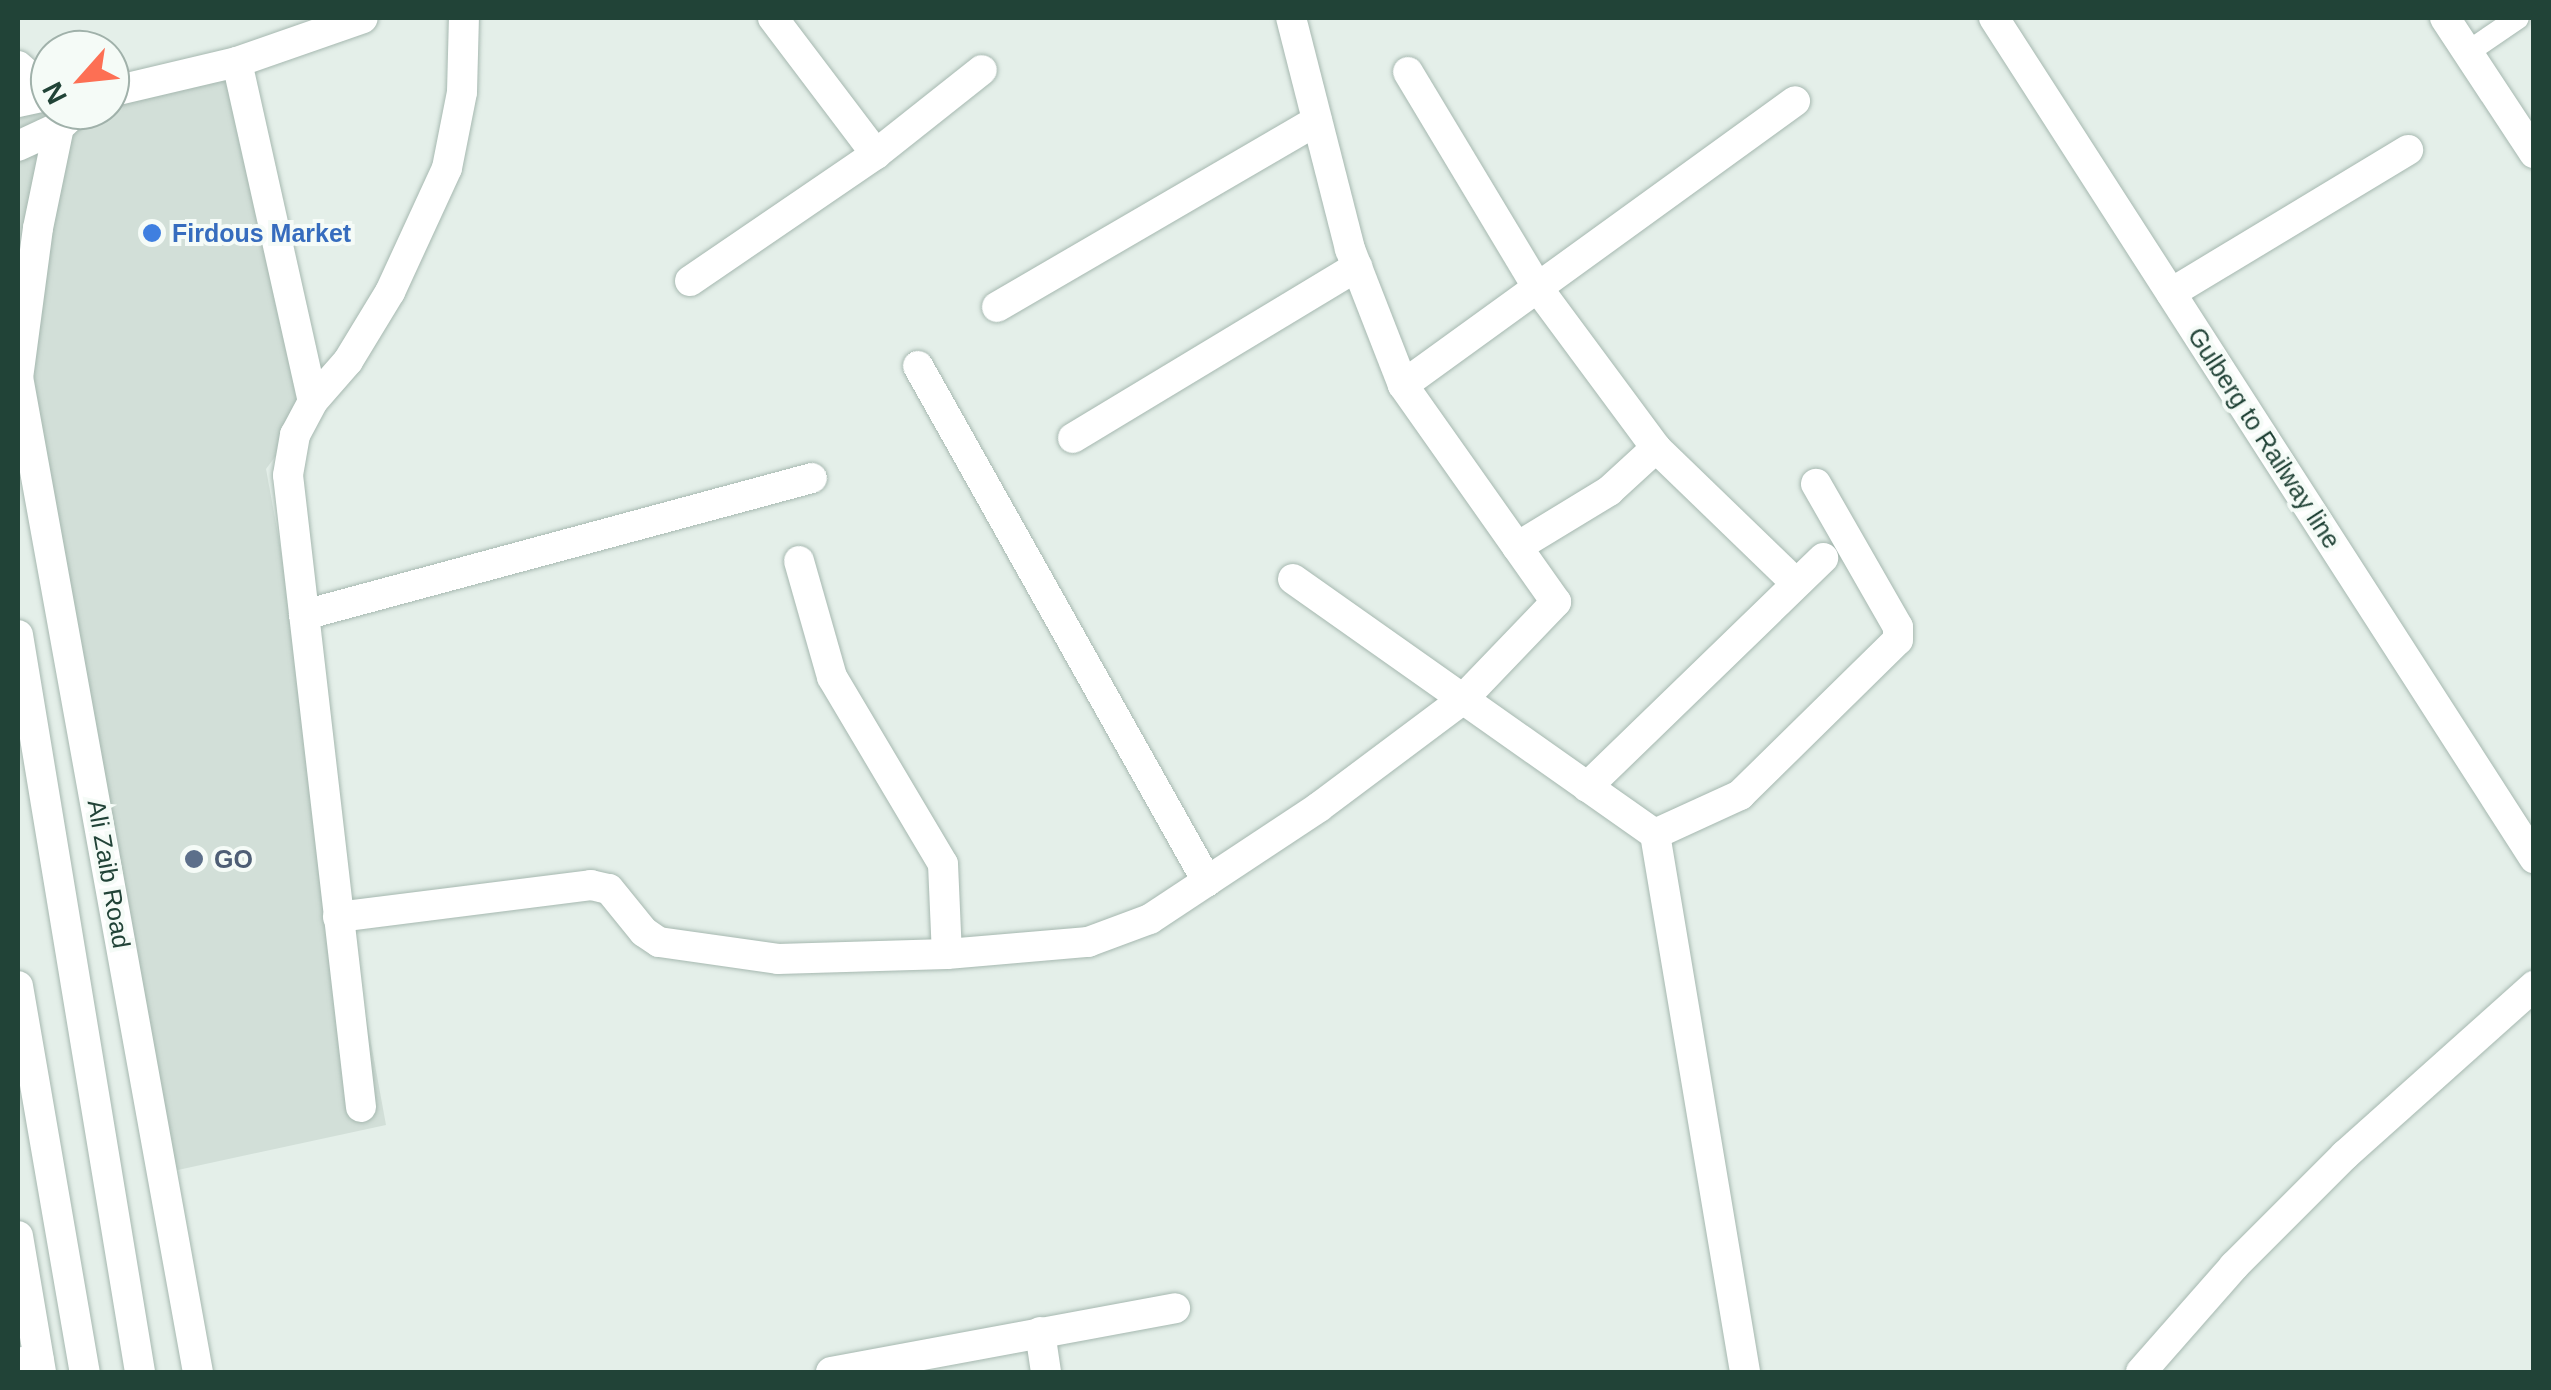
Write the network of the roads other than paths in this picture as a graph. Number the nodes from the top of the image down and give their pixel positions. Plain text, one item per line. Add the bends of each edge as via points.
1 (363, 18) edge
2 (464, 18) edge
3 (772, 18) edge
4 (1290, 18) edge
5 (1994, 18) edge
6 (2446, 18) edge
7 (2518, 18) edge
8 (2468, 52) junction
9 (237, 62) junction
10 (982, 70) dead end
11 (1408, 72) dead end
12 (130, 87) edge
13 (1794, 100) dead end
14 (1318, 121) junction
15 (47, 130) edge
16 (65, 130) edge
17 (18, 146) edge
18 (2408, 150) dead end
19 (2534, 153) edge
20 (876, 154) junction
21 (1357, 267) junction
22 (690, 281) dead end
23 (1538, 286) junction
24 (2171, 293) junction
25 (997, 307) dead end
26 (918, 366) dead end
27 (18, 377) edge
28 (1403, 385) junction
29 (313, 401) junction
30 (1073, 438) dead end
31 (1656, 448) junction
32 (812, 478) dead end
33 (1816, 484) dead end
34 (1516, 547) junction
35 (1822, 558) dead end
36 (799, 561) dead end
37 (1293, 580) dead end
38 (1796, 583) junction
39 (304, 616) junction
40 (18, 635) edge
41 (1462, 700) junction
42 (1586, 787) junction
43 (1656, 834) junction
44 (2534, 858) edge
45 (1207, 881) junction
46 (338, 917) junction
47 (947, 954) junction
48 (18, 986) edge
49 (2534, 986) edge
50 (360, 1108) dead end
51 (18, 1236) edge
52 (1174, 1308) dead end
53 (1040, 1332) junction
54 (32, 1365) edge
55 (85, 1372) edge
56 (140, 1372) edge
57 (198, 1372) edge
58 (831, 1372) edge
59 (1046, 1372) edge
60 (1745, 1372) edge
61 (2141, 1372) edge

1 - 9 street
2 - 29 street via 462,92 447,168 390,292 348,361
3 - 20 street
4 - 14 street
5 - 24 street, Gulberg to Railway line
6 - 8 street
7 - 8 lane
8 - 19 street
9 - 12 street
9 - 29 street
10 - 20 street
11 - 23 street
13 - 23 street
14 - 21 street
14 - 25 street
15 - 17 street
16 - 27 street, Ali Zaib Road via 38,228
18 - 24 street
20 - 22 street
21 - 28 street
21 - 30 street
23 - 28 street
23 - 31 street
24 - 44 street, Gulberg to Railway line
26 - 45 street
27 - 57 street, Ali Zaib Road
28 - 34 street
29 - 39 street via 295,436 288,474
31 - 34 street via 1609,491
31 - 38 street
32 - 39 street
33 - 43 street via 1898,627 1898,640 1740,795
34 - 41 street via 1556,602
35 - 38 street
36 - 47 street via 832,677 943,864
37 - 41 street
38 - 42 street
39 - 46 street
40 - 56 street, Ali Zaib Road
41 - 42 street
41 - 45 street
42 - 43 street
43 - 60 street
45 - 47 street via 1150,919 1088,942
46 - 47 street via 591,884 608,889 659,942 778,959
46 - 50 street
48 - 55 street
49 - 61 street via 2344,1155
51 - 54 street
52 - 53 street
53 - 58 street
53 - 59 street

